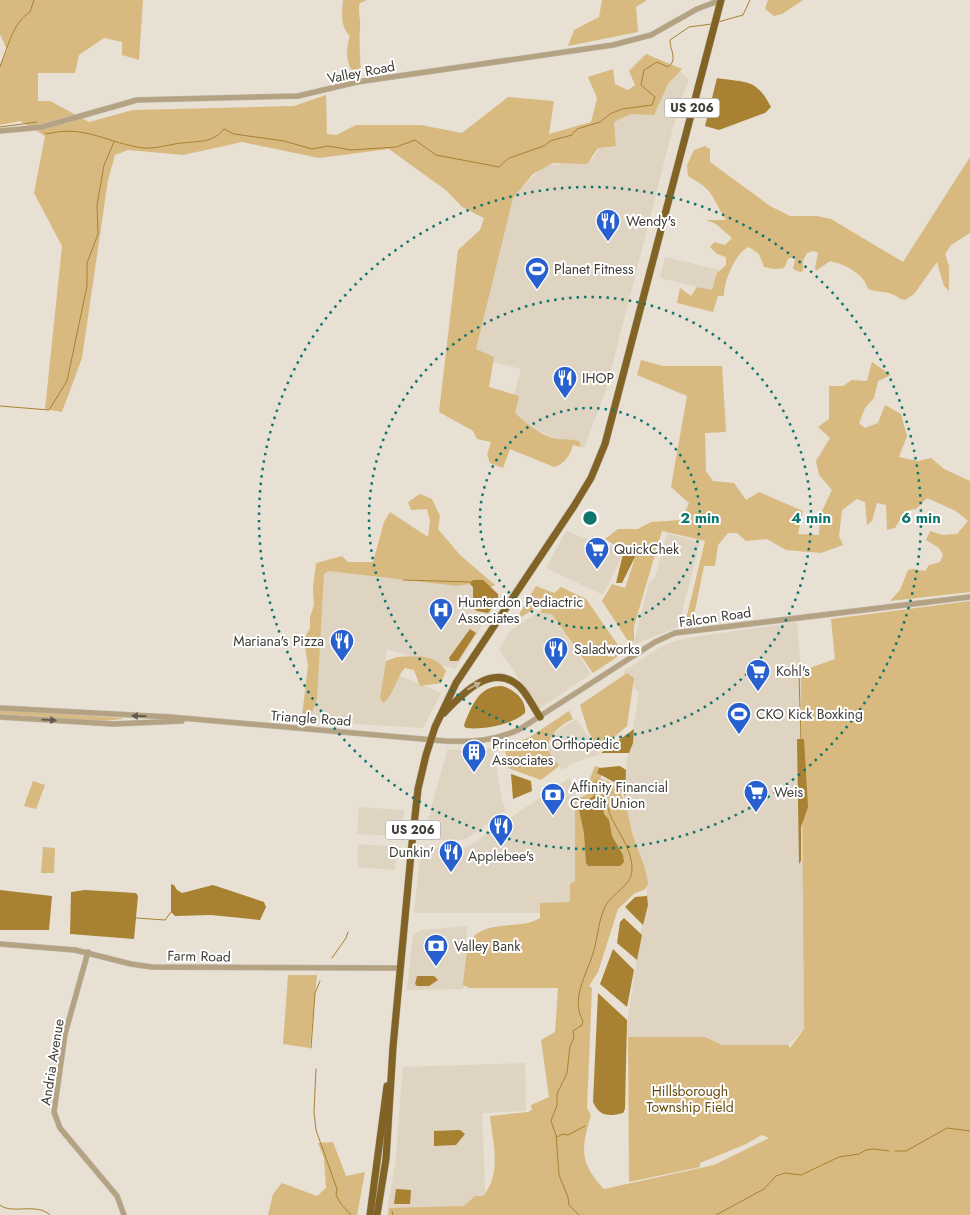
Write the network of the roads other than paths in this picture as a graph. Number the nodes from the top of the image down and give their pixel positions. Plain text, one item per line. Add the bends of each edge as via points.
1 (720, 0) edge
2 (0, 132) edge
3 (970, 597) edge
4 (0, 708) edge
5 (0, 717) edge
6 (540, 717) junction
7 (439, 719) junction
8 (190, 720) junction
9 (430, 740) junction
10 (0, 944) edge
11 (88, 952) junction
12 (400, 968) junction
13 (393, 1047) junction
14 (124, 1215) edge
15 (370, 1215) edge
16 (377, 1215) edge

1 - 2 street, Valley Road via 651,34 613,45 357,82 298,96 137,100 42,127
1 - 7 highway, US 206 via 605,444 591,478 456,683
3 - 6 street, Falcon Road via 675,633 655,642
8 -> 4 street, Triangle Road
5 -> 8 street, Triangle Road via 114,724
7 -> 6 highway via 470,687 498,678 520,688
6 - 9 street, Falcon Road via 497,739 468,742
7 - 9 highway, US 206
8 - 9 street, Triangle Road
9 - 12 highway, US 206 via 416,802
10 - 11 street, Farm Road
11 - 12 street, Farm Road via 152,967
11 - 14 street, Andria Avenue via 65,1034 54,1112 60,1128 116,1196
12 - 13 highway, US 206
13 - 15 highway, US 206
13 - 16 highway, US 206 via 386,1159

